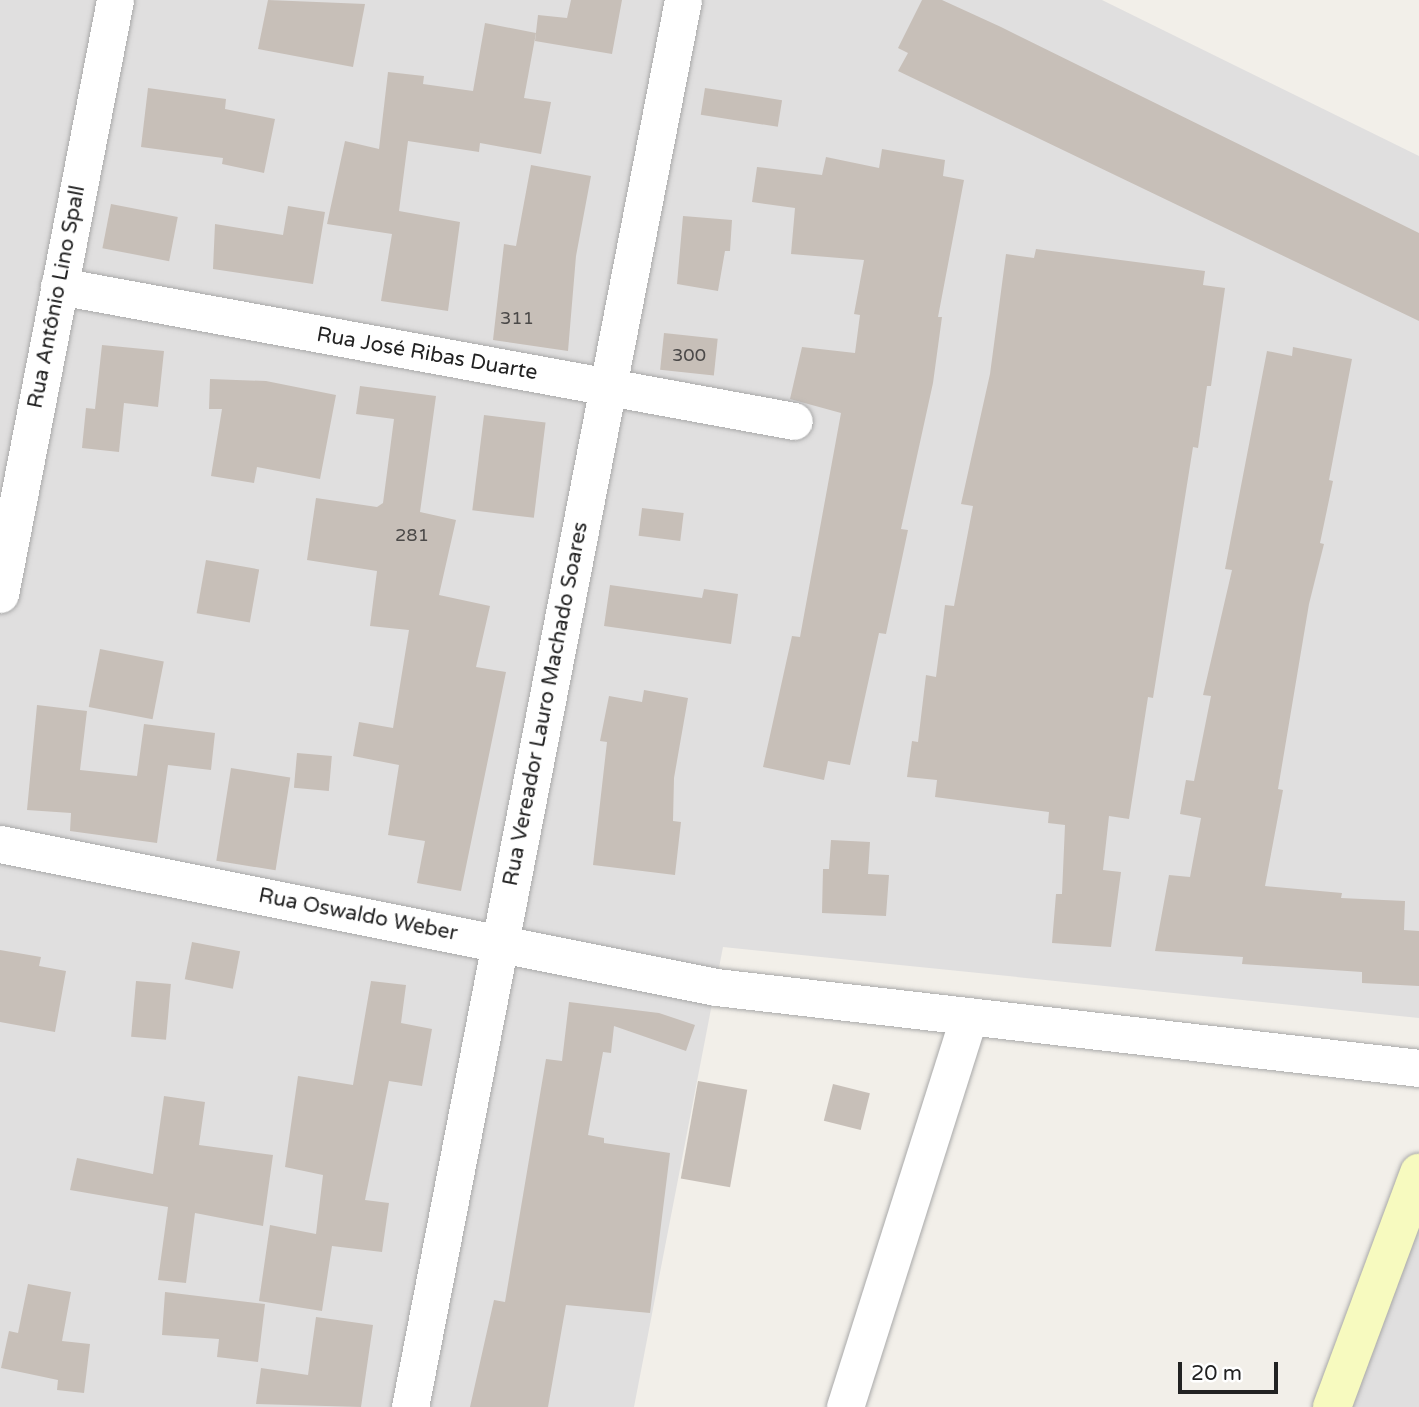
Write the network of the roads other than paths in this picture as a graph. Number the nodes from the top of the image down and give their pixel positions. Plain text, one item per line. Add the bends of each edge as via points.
1 (115, 0) edge
2 (683, 0) edge
3 (60, 286) junction
4 (608, 387) junction
5 (794, 421) dead end
6 (0, 594) edge
7 (0, 844) edge
8 (500, 942) junction
9 (970, 1016) junction
10 (1419, 1068) edge
11 (1419, 1173) edge
12 (410, 1407) edge
13 (845, 1407) edge
14 (1332, 1407) edge

1 - 3 street, Rua Antônio Lino Spall
2 - 4 street, Rua Vereador Lauro Machado Soares
3 - 4 street, Rua José Ribas Duarte
3 - 6 street, Rua Antônio Lino Spall
4 - 5 street, Rua José Ribas Duarte
4 - 8 street, Rua Vereador Lauro Machado Soares
7 - 8 street, Rua Oswaldo Weber
8 - 9 street, Rua Oswaldo Weber via 716,987
8 - 12 street, Rua Vereador Lauro Machado Soares
9 - 10 street, Rua Oswaldo Weber
9 - 13 street
11 - 14 street

